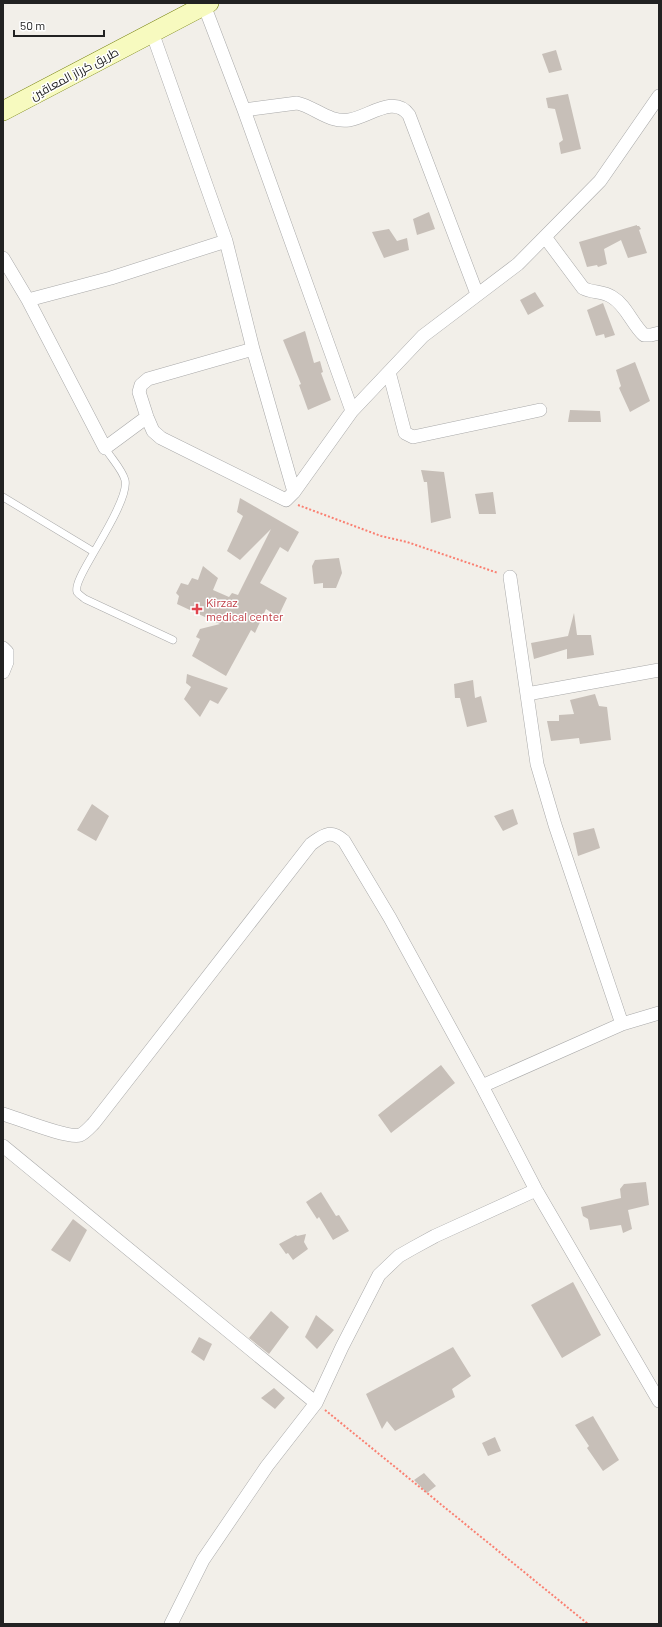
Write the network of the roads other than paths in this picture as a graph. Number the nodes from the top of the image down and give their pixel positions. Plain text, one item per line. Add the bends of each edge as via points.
1 (206, 4) edge
2 (152, 32) junction
3 (659, 96) edge
4 (3, 110) edge
5 (244, 110) junction
6 (545, 237) junction
7 (226, 241) junction
8 (3, 258) edge
9 (477, 294) junction
10 (28, 300) junction
11 (659, 333) edge
12 (253, 349) junction
13 (389, 372) junction
14 (540, 410) dead end
15 (352, 412) junction
16 (147, 417) junction
17 (105, 448) junction
18 (290, 496) junction
19 (3, 497) edge
20 (94, 552) junction
21 (510, 577) road end
22 (173, 640) dead end
23 (3, 648) edge
24 (659, 670) edge
25 (3, 672) edge
26 (527, 694) junction
27 (659, 1013) edge
28 (622, 1024) junction
29 (482, 1086) junction
30 (3, 1114) edge
31 (3, 1146) edge
32 (536, 1190) junction
33 (659, 1401) edge
34 (316, 1403) junction
35 (171, 1624) edge

1 - 2 street, طريق كرزاز المعاقين
1 - 5 street
2 - 4 street, طريق كرزاز المعاقين
2 - 7 street
3 - 6 street via 600,181
5 - 9 street via 297,103 305,104 340,121 351,120 392,105 404,110 409,116
5 - 15 street
6 - 9 street via 518,264
6 - 11 street via 583,288 611,296 618,301 644,335
7 - 10 street via 111,278
7 - 12 street
8 - 10 street
9 - 13 street via 423,336
10 - 17 street
12 - 16 street via 148,379 141,385 139,392
12 - 18 street
13 - 14 street via 405,433 413,437
13 - 15 street
15 - 18 street
16 - 17 street
16 - 18 street via 153,431 161,438
17 - 20 lane via 125,479 125,486 120,505
19 - 20 lane
20 - 22 lane via 78,583 79,594
21 - 26 street
23 - 25 street via 7,652 7,662
24 - 26 street
26 - 28 street via 537,764
27 - 28 street
28 - 29 street
29 - 30 street via 390,918 344,841 332,834 325,835 311,844 85,1132 79,1135 64,1134
29 - 32 street
31 - 34 street
32 - 33 street
32 - 34 street via 435,1236 399,1256 379,1275
34 - 35 street via 267,1466 202,1560

